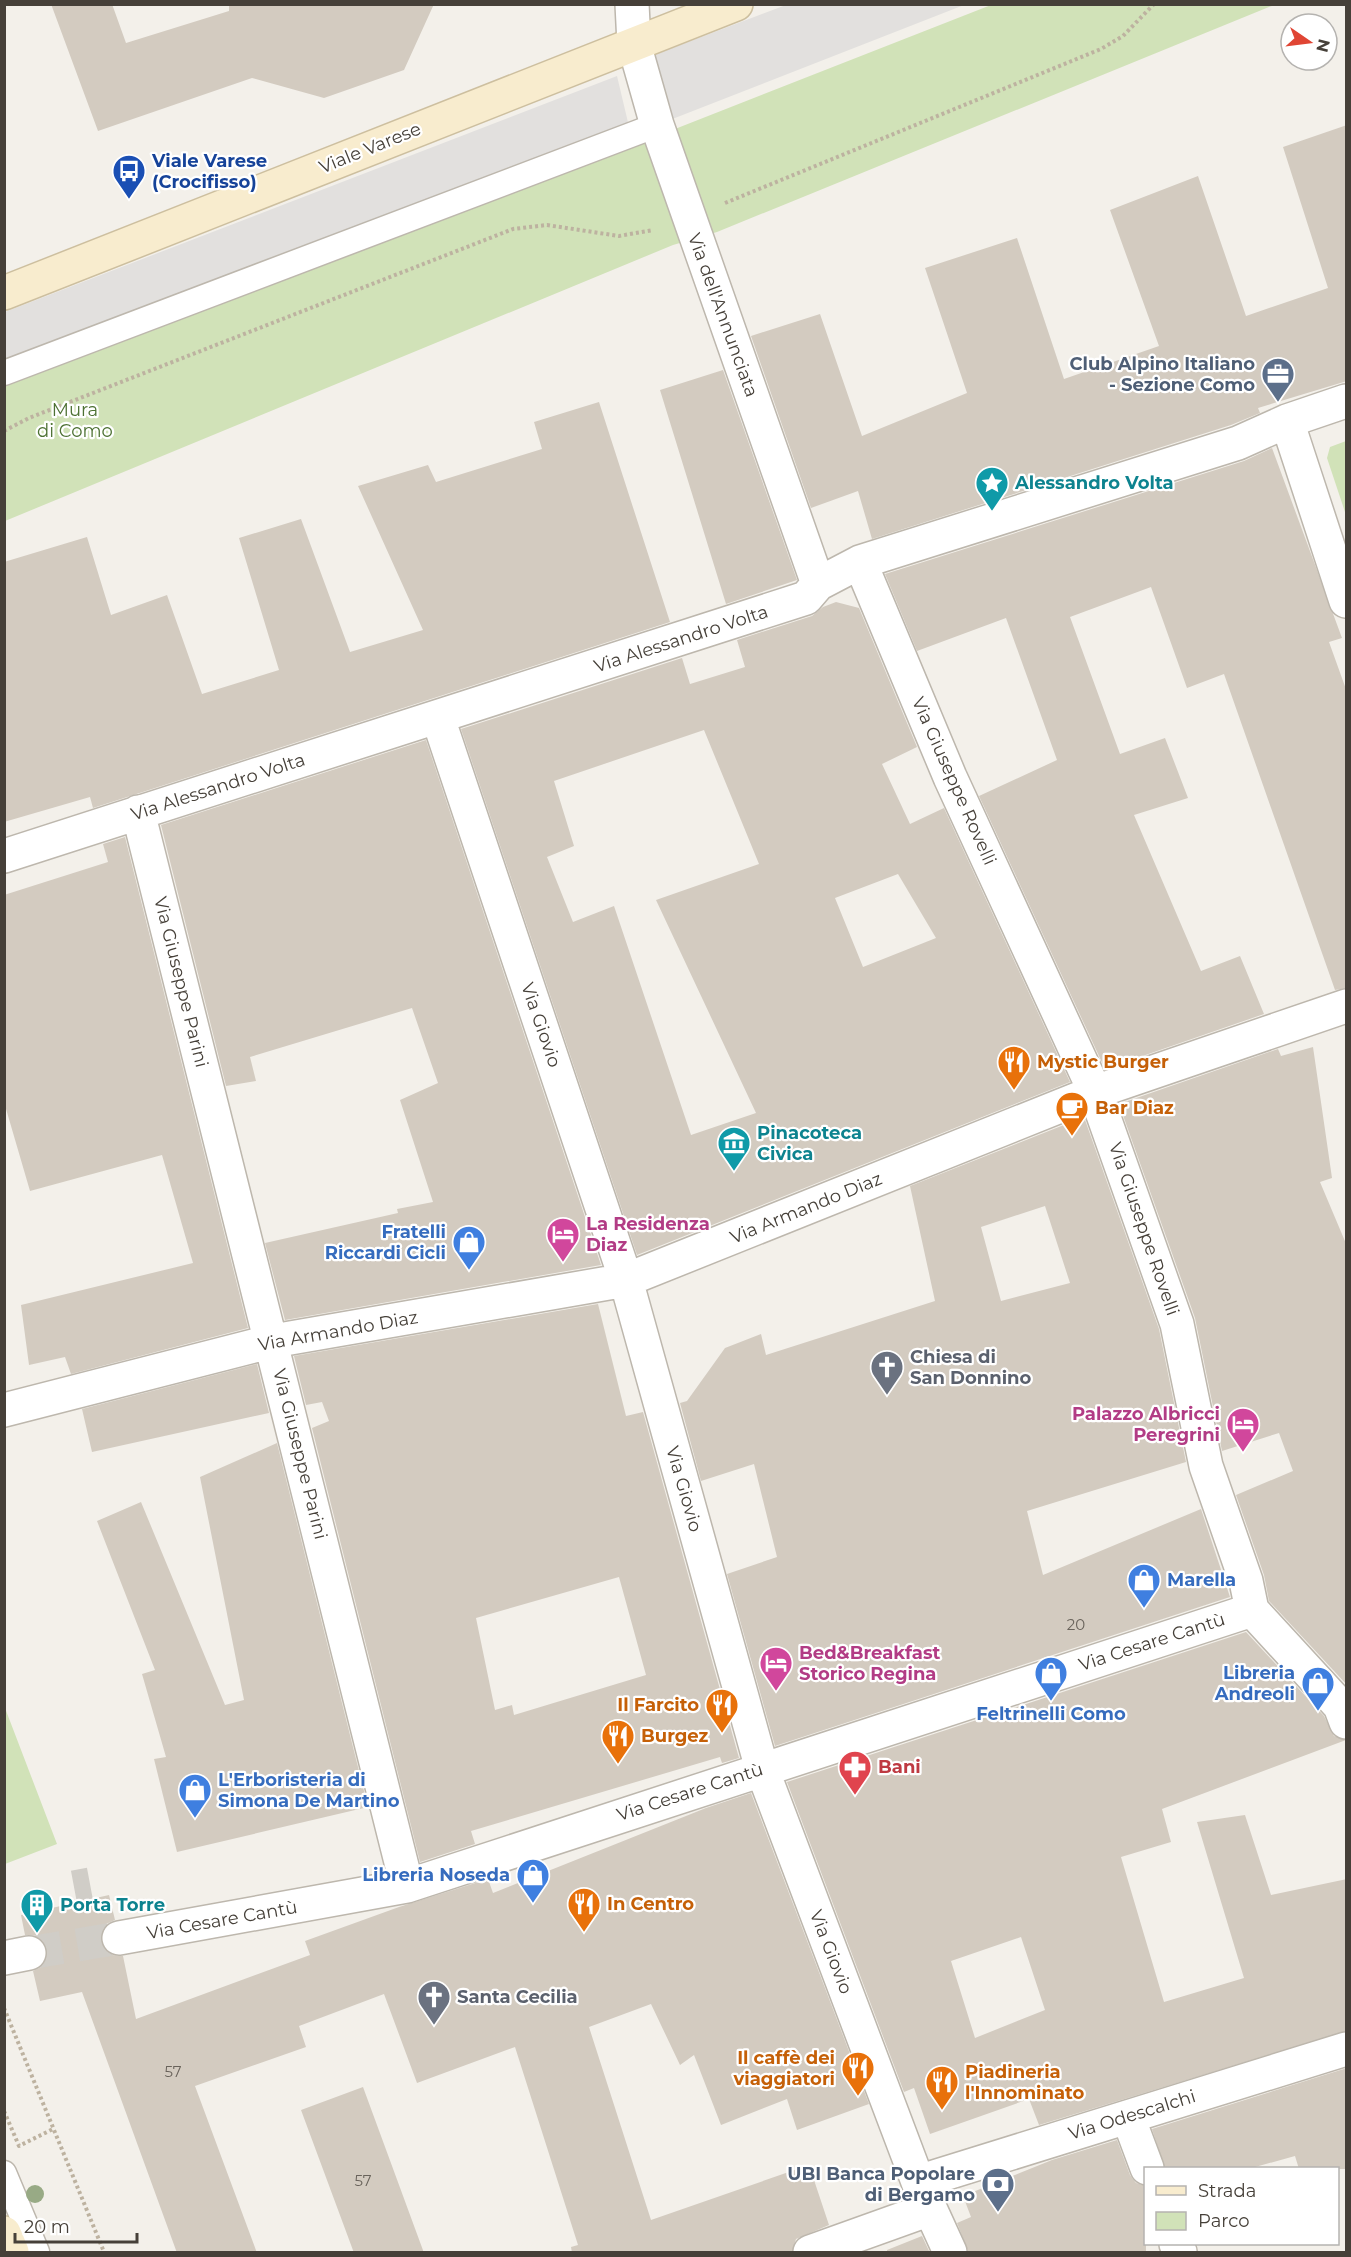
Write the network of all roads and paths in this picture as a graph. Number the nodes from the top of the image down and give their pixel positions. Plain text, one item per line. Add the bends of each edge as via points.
1 (632, 4) edge
2 (736, 4) edge
3 (1154, 4) edge
4 (634, 44) junction
5 (657, 125) junction
6 (688, 218) junction
7 (4, 293) edge
8 (4, 373) edge
9 (1347, 401) edge
10 (1287, 421) junction
11 (4, 431) edge
12 (860, 562) junction
13 (818, 584) junction
14 (1347, 601) edge
15 (438, 718) junction
16 (138, 812) junction
17 (4, 856) edge
18 (1347, 1006) edge
19 (1095, 1092) junction
20 (626, 1280) junction
21 (273, 1341) junction
22 (4, 1410) edge
23 (1252, 1610) junction
24 (1347, 1722) edge
25 (762, 1769) junction
26 (407, 1886) junction
27 (119, 1938) tunnel mouth
28 (4, 2008) edge
29 (1347, 2049) edge
30 (4, 2111) edge
31 (1128, 2117) junction
32 (53, 2129) junction
33 (1147, 2167) edge
34 (4, 2173) edge
35 (924, 2195) junction
36 (4, 2233) edge
37 (12, 2253) edge
38 (37, 2253) edge
39 (104, 2253) edge
40 (810, 2253) edge
41 (950, 2253) edge

1 - 4 street, Via dell'Annunciata
2 - 4 street, Viale Varese
3 - 6 path via 1123,36 1101,48
4 - 5 street, Via dell'Annunciata
4 - 7 street, Viale Varese
5 - 6 street, Via dell'Annunciata
5 - 8 lane
6 - 11 path via 619,236 547,225 513,229
6 - 13 street, Via dell'Annunciata
9 - 10 street, Via Alessandro Volta
10 - 12 street, Via Alessandro Volta via 1238,442
10 - 14 street
12 - 13 street, Via Alessandro Volta
12 - 19 street, Via Giuseppe Rovelli via 950,777
13 - 15 street, Via Alessandro Volta via 807,598
15 - 16 street, Via Alessandro Volta
15 - 20 street, Via Giovio
16 - 17 street, Via Alessandro Volta
16 - 21 street, Via Giuseppe Parini
18 - 19 street, Via Armando Diaz
19 - 20 street, Via Armando Diaz
19 - 23 street, Via Giuseppe Rovelli via 1177,1324 1206,1466 1246,1581
20 - 21 street, Via Armando Diaz
20 - 25 street, Via Giovio
21 - 22 street, Via Armando Diaz
21 - 26 street, Via Giuseppe Parini
23 - 24 street via 1340,1706
23 - 25 street, Via Cesare Cantù
25 - 26 street, Via Cesare Cantù
25 - 35 street, Via Giovio
26 - 27 street, Via Cesare Cantù
28 - 32 path
29 - 31 street, Via Odescalchi
30 - 32 path via 19,2146
31 - 33 street
31 - 35 street, Via Odescalchi
32 - 39 path
34 - 38 lane
35 - 40 street, Via Odescalchi
35 - 41 street, Via Giovio
36 - 37 street

